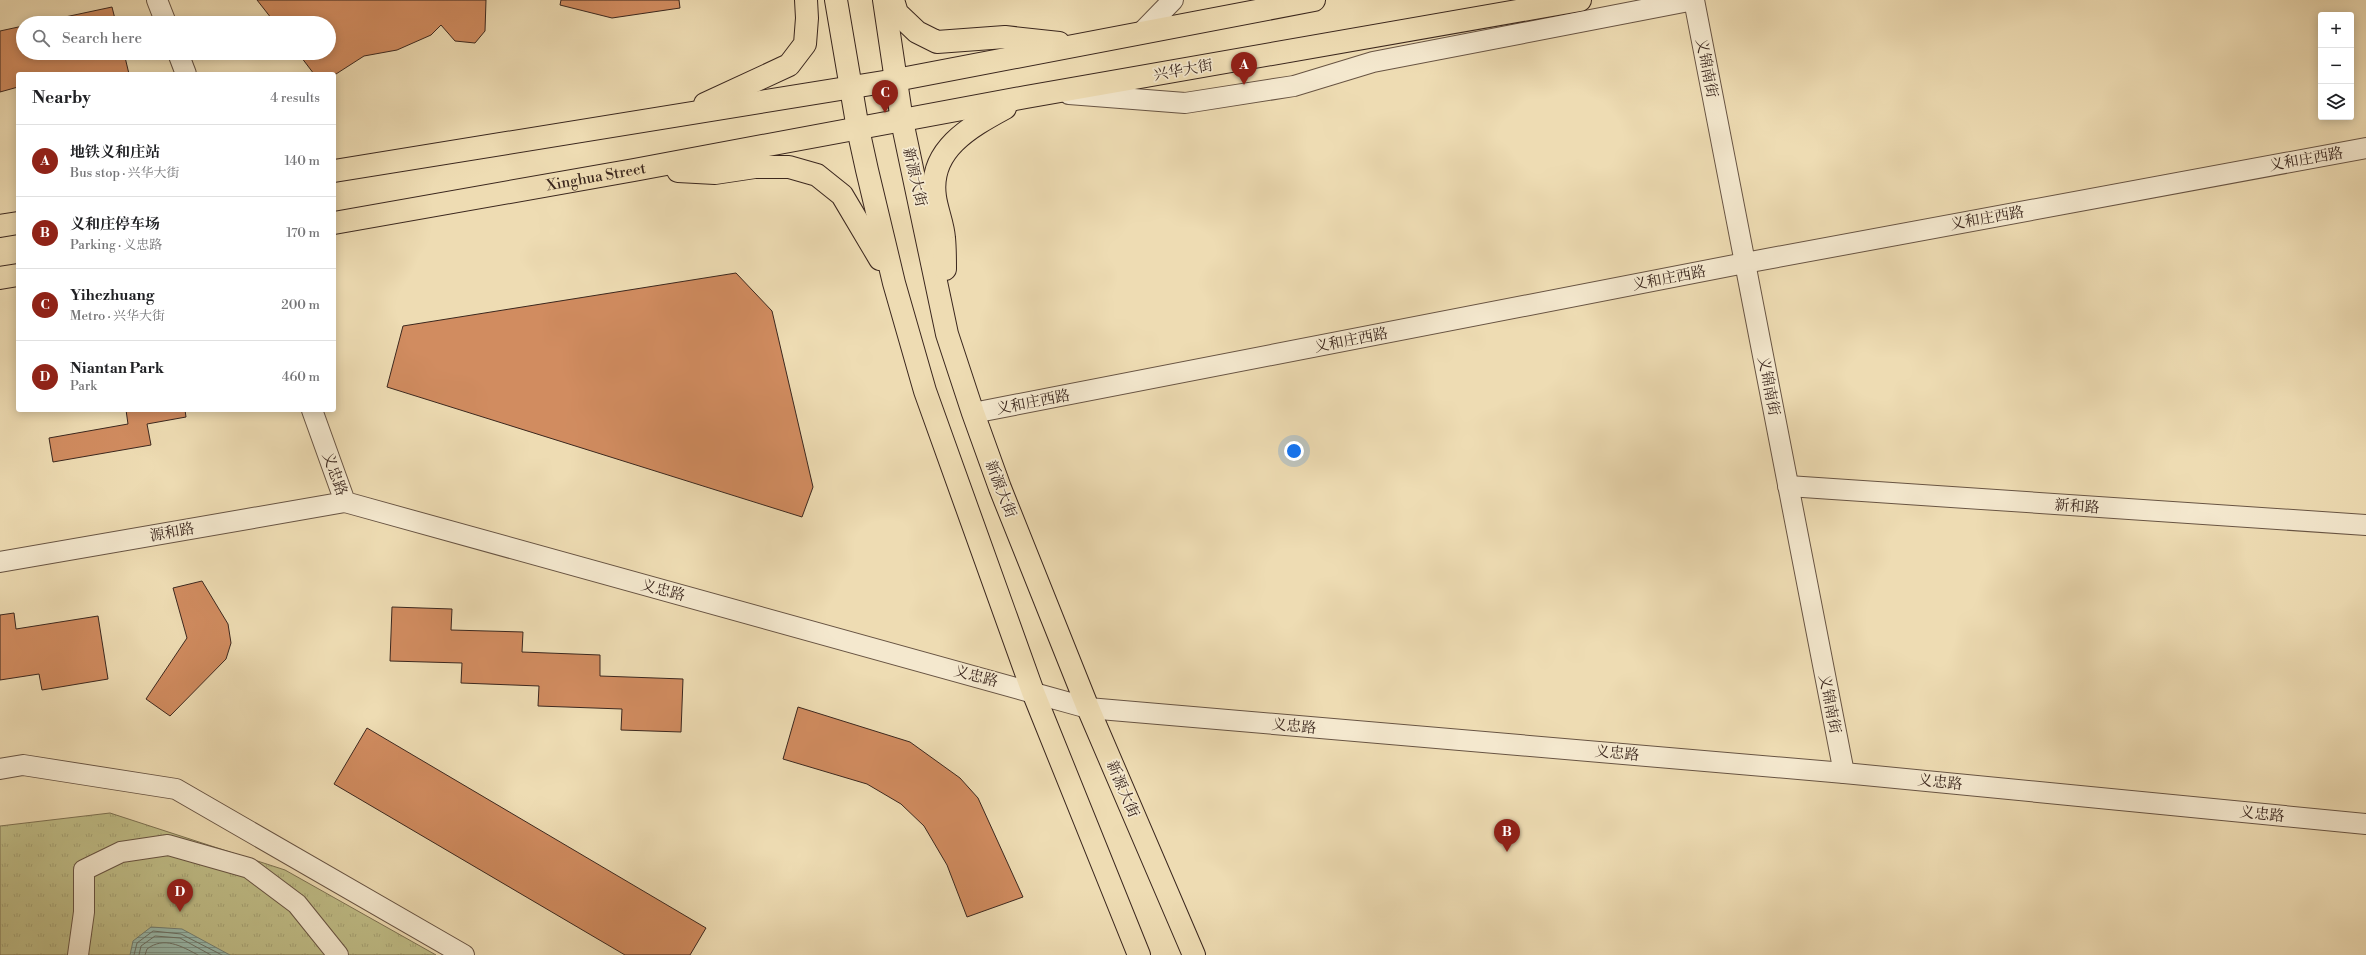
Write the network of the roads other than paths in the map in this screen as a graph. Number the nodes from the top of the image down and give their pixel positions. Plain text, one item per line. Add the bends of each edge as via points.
1 (157, 0) edge
2 (806, 0) edge
3 (836, 0) edge
4 (884, 0) edge
5 (893, 0) edge
6 (1173, 0) edge
7 (1314, 0) edge
8 (1580, 0) edge
9 (1694, 0) edge
10 (163, 16) edge
11 (1141, 33) junction
12 (1082, 46) junction
13 (181, 60) edge
14 (185, 72) edge
15 (896, 80) junction
16 (850, 86) junction
17 (1053, 93) junction
18 (1026, 97) junction
19 (686, 113) junction
20 (902, 121) junction
21 (858, 129) junction
22 (2366, 148) edge
23 (634, 170) junction
24 (336, 171) edge
25 (16, 223) edge
26 (336, 223) edge
27 (0, 226) edge
28 (1745, 263) junction
29 (16, 275) edge
30 (0, 278) edge
31 (894, 283) junction
32 (947, 334) junction
33 (313, 412) edge
34 (973, 413) junction
35 (1788, 486) junction
36 (345, 502) junction
37 (2366, 525) edge
38 (0, 562) edge
39 (1033, 692) junction
40 (1088, 708) junction
41 (0, 769) edge
42 (1844, 773) junction
43 (2366, 824) edge
44 (78, 955) edge
45 (338, 955) edge
46 (464, 955) edge
47 (1139, 955) edge
48 (1194, 955) edge

1 - 10 street
2 - 19 main road via 805,44 789,65
3 - 16 main road
4 - 15 main road, 新源大街
5 - 12 main road via 897,13 917,32 937,42 1005,37
6 - 11 street
7 - 11 main road
8 - 17 main road, 兴华大街
9 - 17 street via 1372,62 1294,86 1185,103
9 - 28 street, 义锦南街
11 - 12 main road
12 - 15 main road
13 - 14 street
15 - 16 main road
15 - 20 main road, 新源大街
16 - 19 main road
16 - 21 main road
17 - 18 main road, 兴华大街
18 - 20 main road, 兴华大街
18 - 32 main road via 970,126 945,151 935,176 935,196 944,237
19 - 24 main road
20 - 21 main road, 兴华大街
20 - 32 main road, 新源大街
21 - 23 main road, Xinghua Street
21 - 31 main road
22 - 28 street, 义和庄西路
23 - 26 main road, Xinghua Street
23 - 31 main road via 715,173 754,167 789,167 817,175 842,195 859,219
25 - 27 main road
28 - 34 street, 义和庄西路
28 - 35 street, 义锦南街
29 - 30 main road
31 - 39 main road via 925,391
32 - 34 main road, 新源大街
33 - 36 street, 义忠路
34 - 40 main road, 新源大街 via 1000,488
35 - 37 street, 新和路
35 - 42 street, 义锦南街
36 - 38 street, 源和路
36 - 39 street, 义忠路
39 - 40 street, 义忠路
39 - 47 main road
40 - 42 street, 义忠路
40 - 48 main road, 新源大街
41 - 46 street via 23,765 176,789
42 - 43 street, 义忠路
44 - 45 street via 84,912 84,870 121,852 168,845 249,868 297,904

